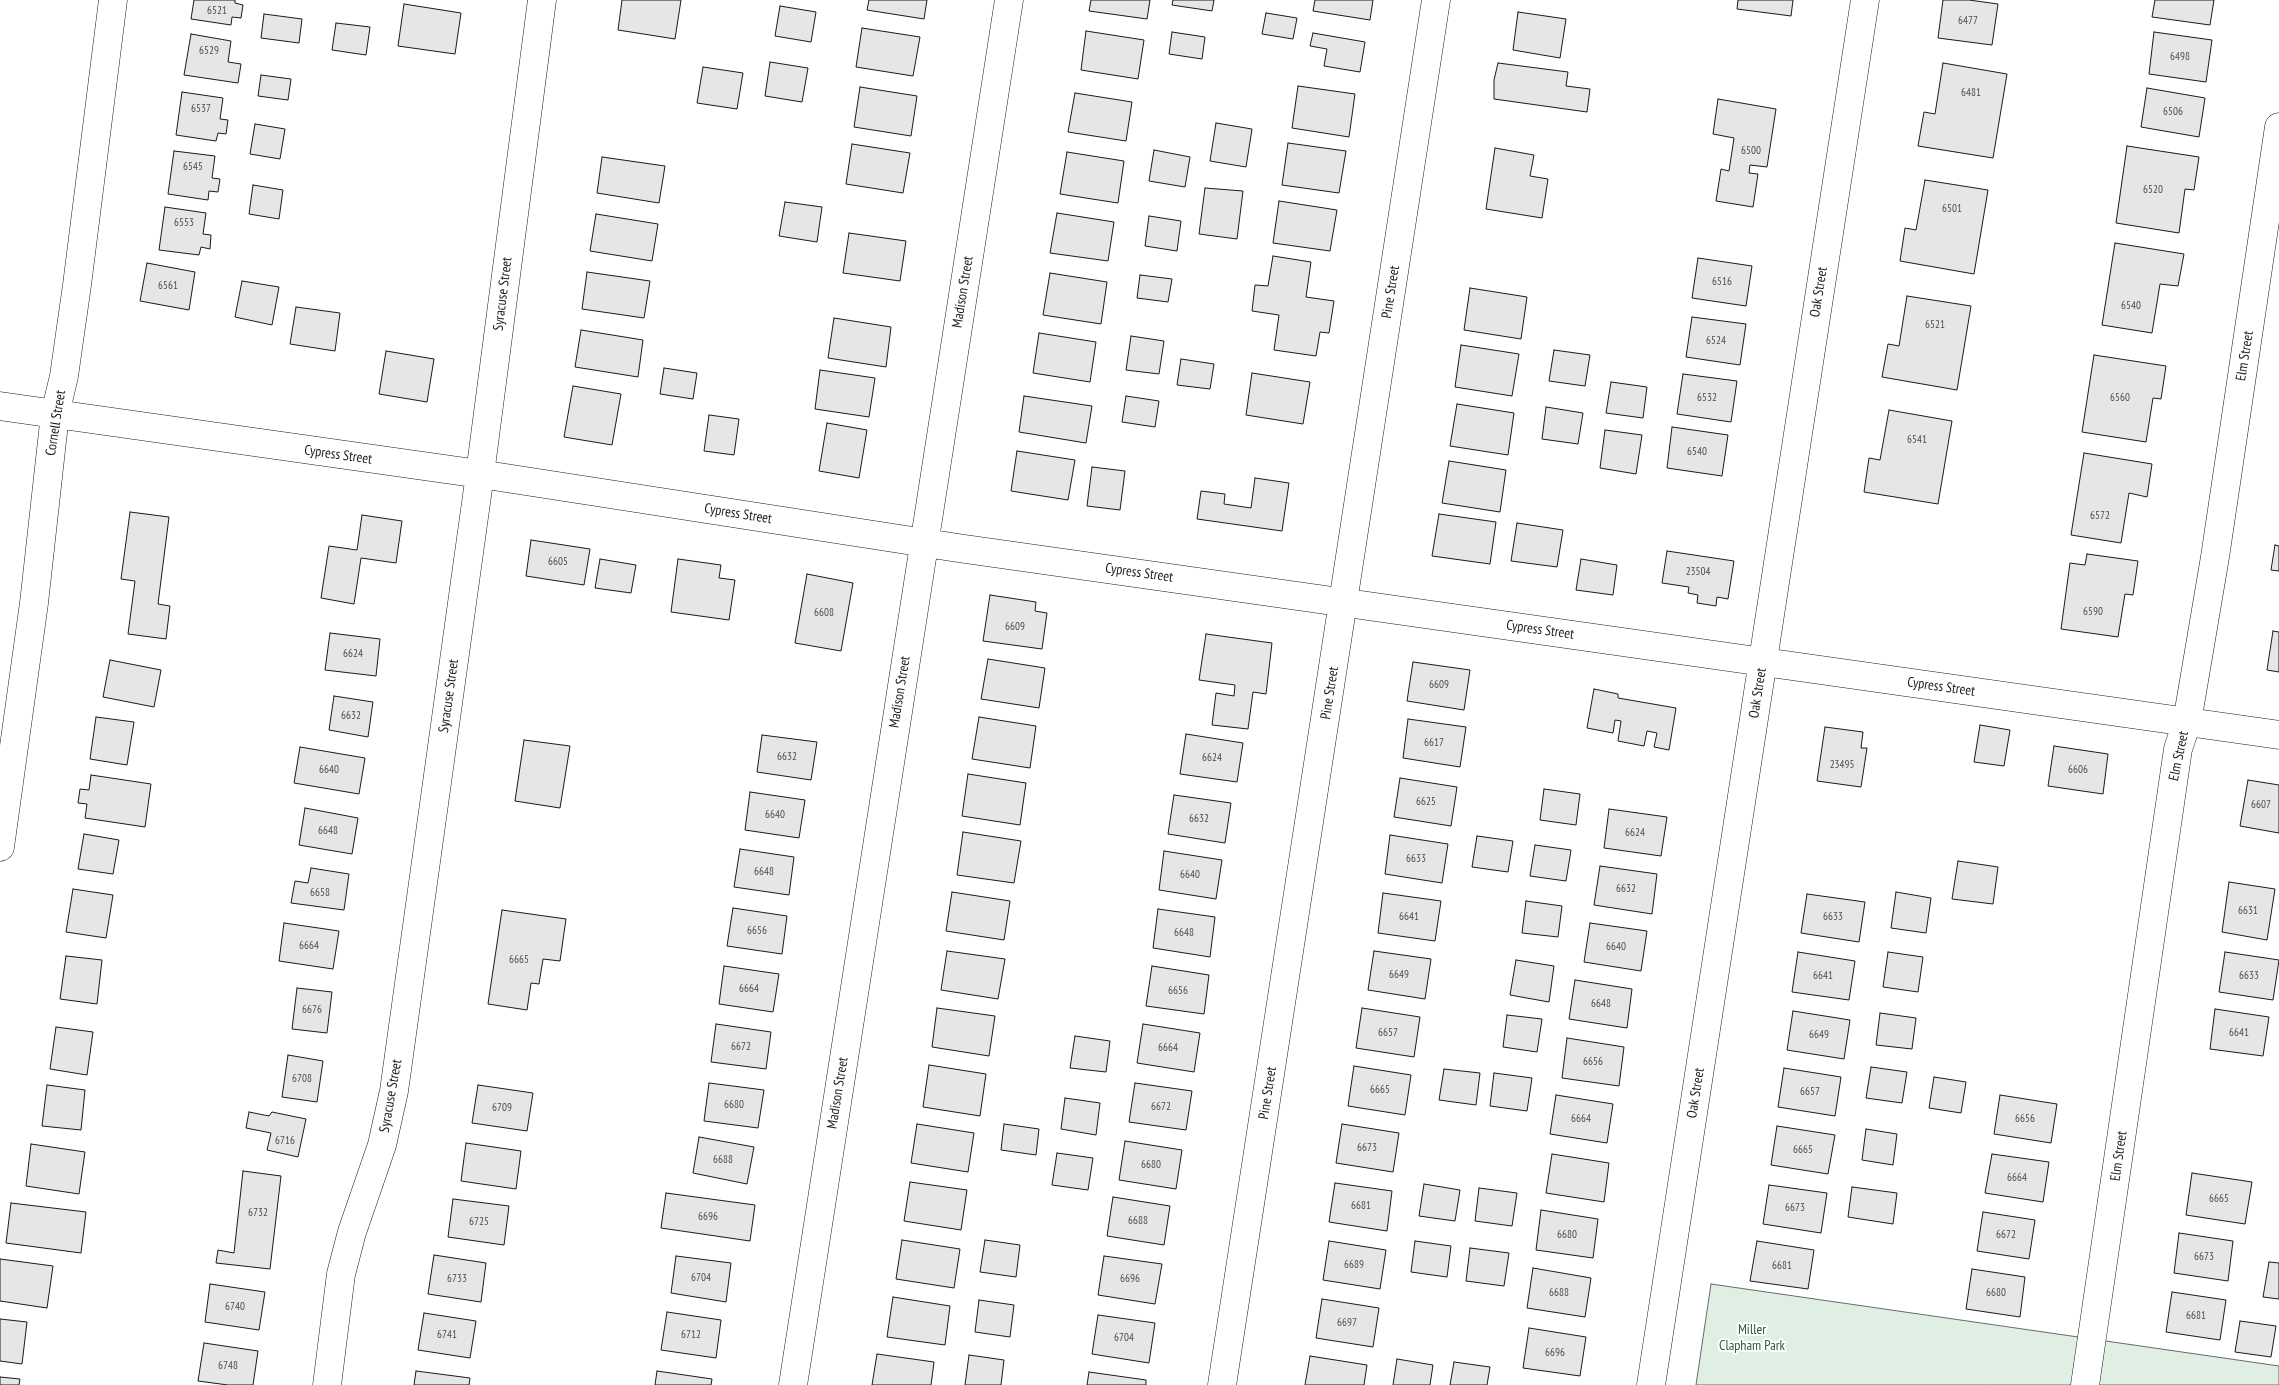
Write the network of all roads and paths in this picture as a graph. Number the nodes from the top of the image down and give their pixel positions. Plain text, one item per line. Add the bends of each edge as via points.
1 (113, 0) edge
2 (542, 0) edge
3 (1009, 0) edge
4 (1436, 0) edge
5 (1865, 0) edge
6 (2279, 127) edge
7 (0, 406) edge
8 (54, 414) junction
9 (480, 474) junction
10 (923, 543) junction
11 (1344, 602) junction
12 (1763, 662) junction
13 (2187, 722) junction
14 (2279, 735) edge
15 (0, 847) edge
16 (327, 1385) edge
17 (793, 1385) edge
18 (1222, 1385) edge
19 (1651, 1385) edge
20 (2085, 1385) edge

1 - 8 street, Cornell Street via 76,294 64,376
2 - 9 street, Syracuse Street
3 - 10 street, Madison Street
4 - 11 street, Pine Street
5 - 12 street, Oak Street
6 - 13 street, Elm Street
7 - 8 street, Cypress Street
8 - 9 street, Cypress Street
8 - 15 street, Cornell Street via 34,602
9 - 10 street, Cypress Street
9 - 16 street, Syracuse Street via 394,1091 382,1144 341,1274
10 - 11 street, Cypress Street
10 - 17 street, Madison Street
11 - 12 street, Cypress Street
11 - 18 street, Pine Street
12 - 13 street, Cypress Street
12 - 19 street, Oak Street
13 - 14 street, Cypress Street
13 - 20 street, Elm Street via 2178,749

